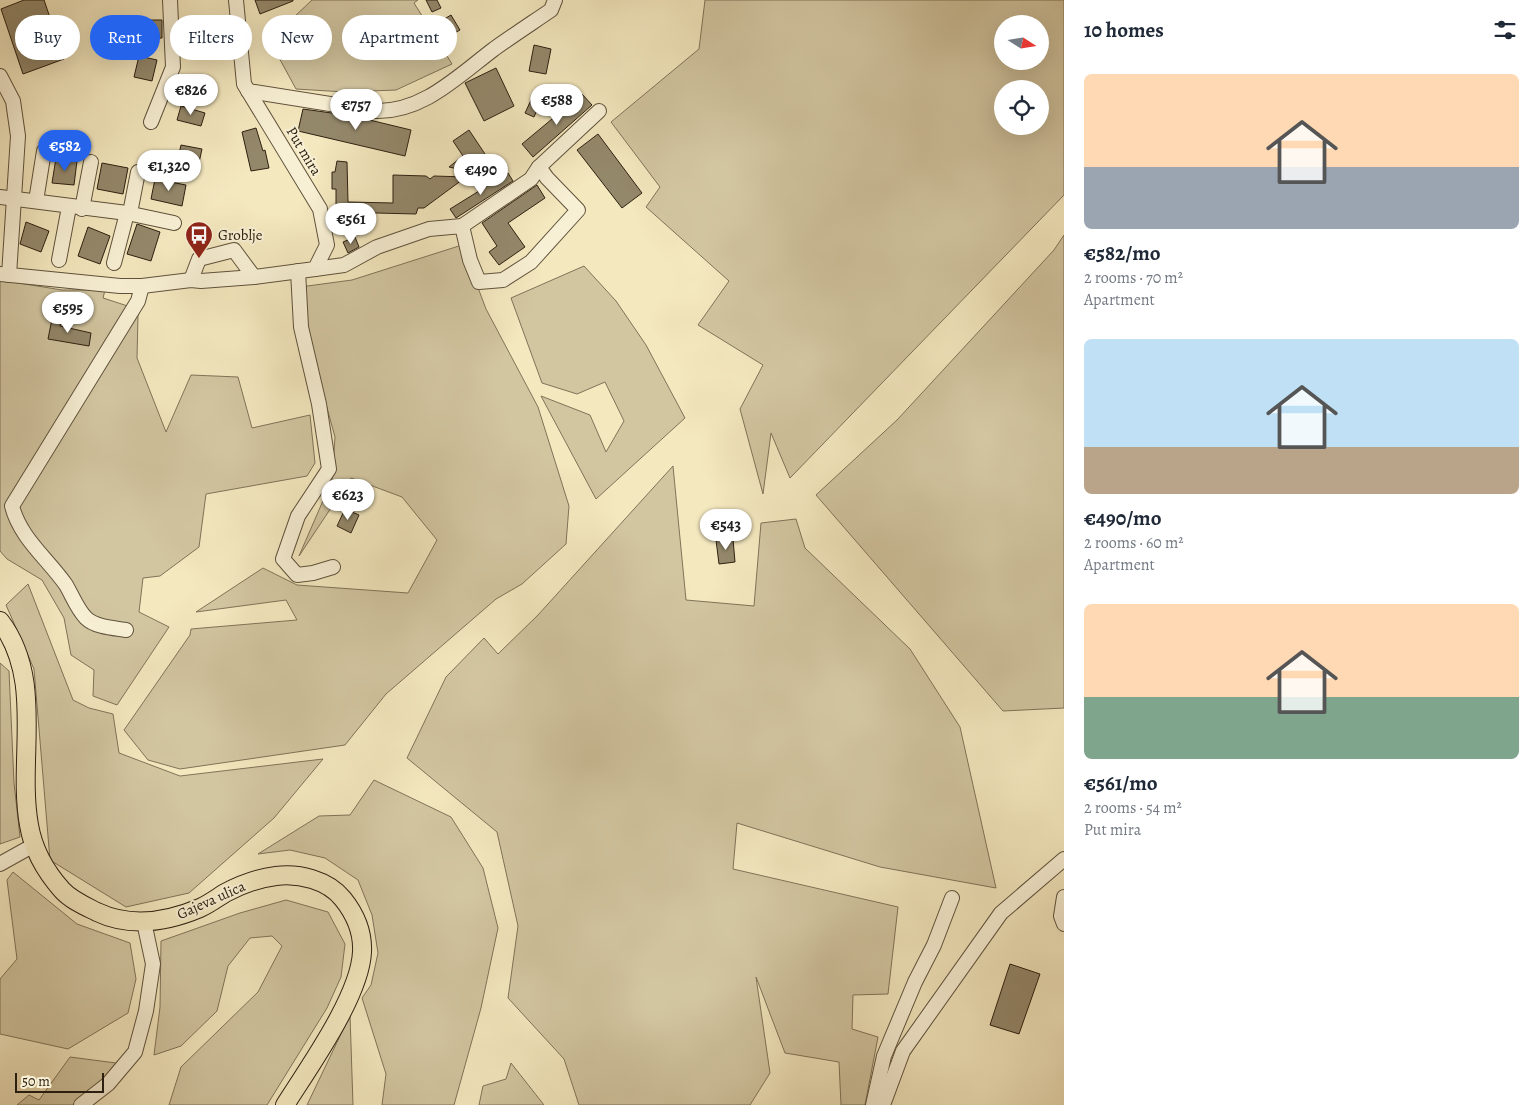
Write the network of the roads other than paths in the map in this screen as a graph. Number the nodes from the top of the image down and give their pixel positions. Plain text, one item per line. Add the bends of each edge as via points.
1 (170, 0) edge
2 (226, 0) edge
3 (236, 0) edge
4 (555, 0) edge
5 (229, 15) edge
6 (236, 15) edge
7 (241, 60) edge
8 (0, 76) edge
9 (248, 90) junction
10 (599, 111) dead end
11 (152, 122) dead end
12 (44, 151) dead end
13 (91, 162) dead end
14 (539, 168) junction
15 (138, 172) dead end
16 (7, 198) edge
17 (36, 201) junction
18 (76, 208) junction
19 (129, 213) junction
20 (174, 223) dead end
21 (462, 226) junction
22 (59, 260) dead end
23 (114, 262) dead end
24 (315, 269) junction
25 (298, 271) junction
26 (5, 275) edge
27 (259, 276) junction
28 (191, 280) junction
29 (142, 286) junction
30 (333, 566) dead end
31 (4, 625) edge
32 (126, 630) dead end
33 (34, 845) junction
34 (1064, 859) edge
35 (0, 864) edge
36 (1064, 897) edge
37 (952, 898) dead end
38 (144, 922) junction
39 (1064, 924) edge
40 (81, 1105) edge
41 (285, 1105) edge
42 (873, 1105) edge
43 (883, 1105) edge

1 - 11 street via 173,67
2 - 5 street
3 - 6 street, Put mira
4 - 9 street via 551,10 438,93 392,112
7 - 9 street, Put mira via 244,84
8 - 16 street via 13,101 18,136
9 - 24 street, Put mira via 320,209 327,245
10 - 14 street
12 - 17 street
13 - 18 street
14 - 21 street via 531,179
14 - 21 street via 578,210 531,262 503,280 479,282
15 - 19 street
16 - 17 street
16 - 26 street
17 - 18 street
18 - 19 street
18 - 22 street
19 - 20 street
19 - 23 street
21 - 24 street via 429,229 377,248 344,265
24 - 25 street
25 - 27 street
25 - 30 street via 300,327 319,404 329,469 298,516 283,559 297,574
26 - 29 street
27 - 28 street
27 - 28 street via 234,250 199,259
28 - 29 street
29 - 32 street via 138,301 12,506 32,545 65,584 86,618 94,624
31 - 33 main road, Gajeva ulica via 18,655 25,688 28,714 26,797 28,825
33 - 35 street
33 - 38 main road, Gajeva ulica via 49,874 64,892 104,915
34 - 43 street via 1001,913 903,1051
36 - 39 street via 1061,916
37 - 42 street via 884,1056
38 - 40 street via 153,964 136,1052 108,1084
38 - 41 main road, Gajeva ulica via 169,919 253,881 276,876 317,881 338,893 353,912 360,931 360,969 322,1047

